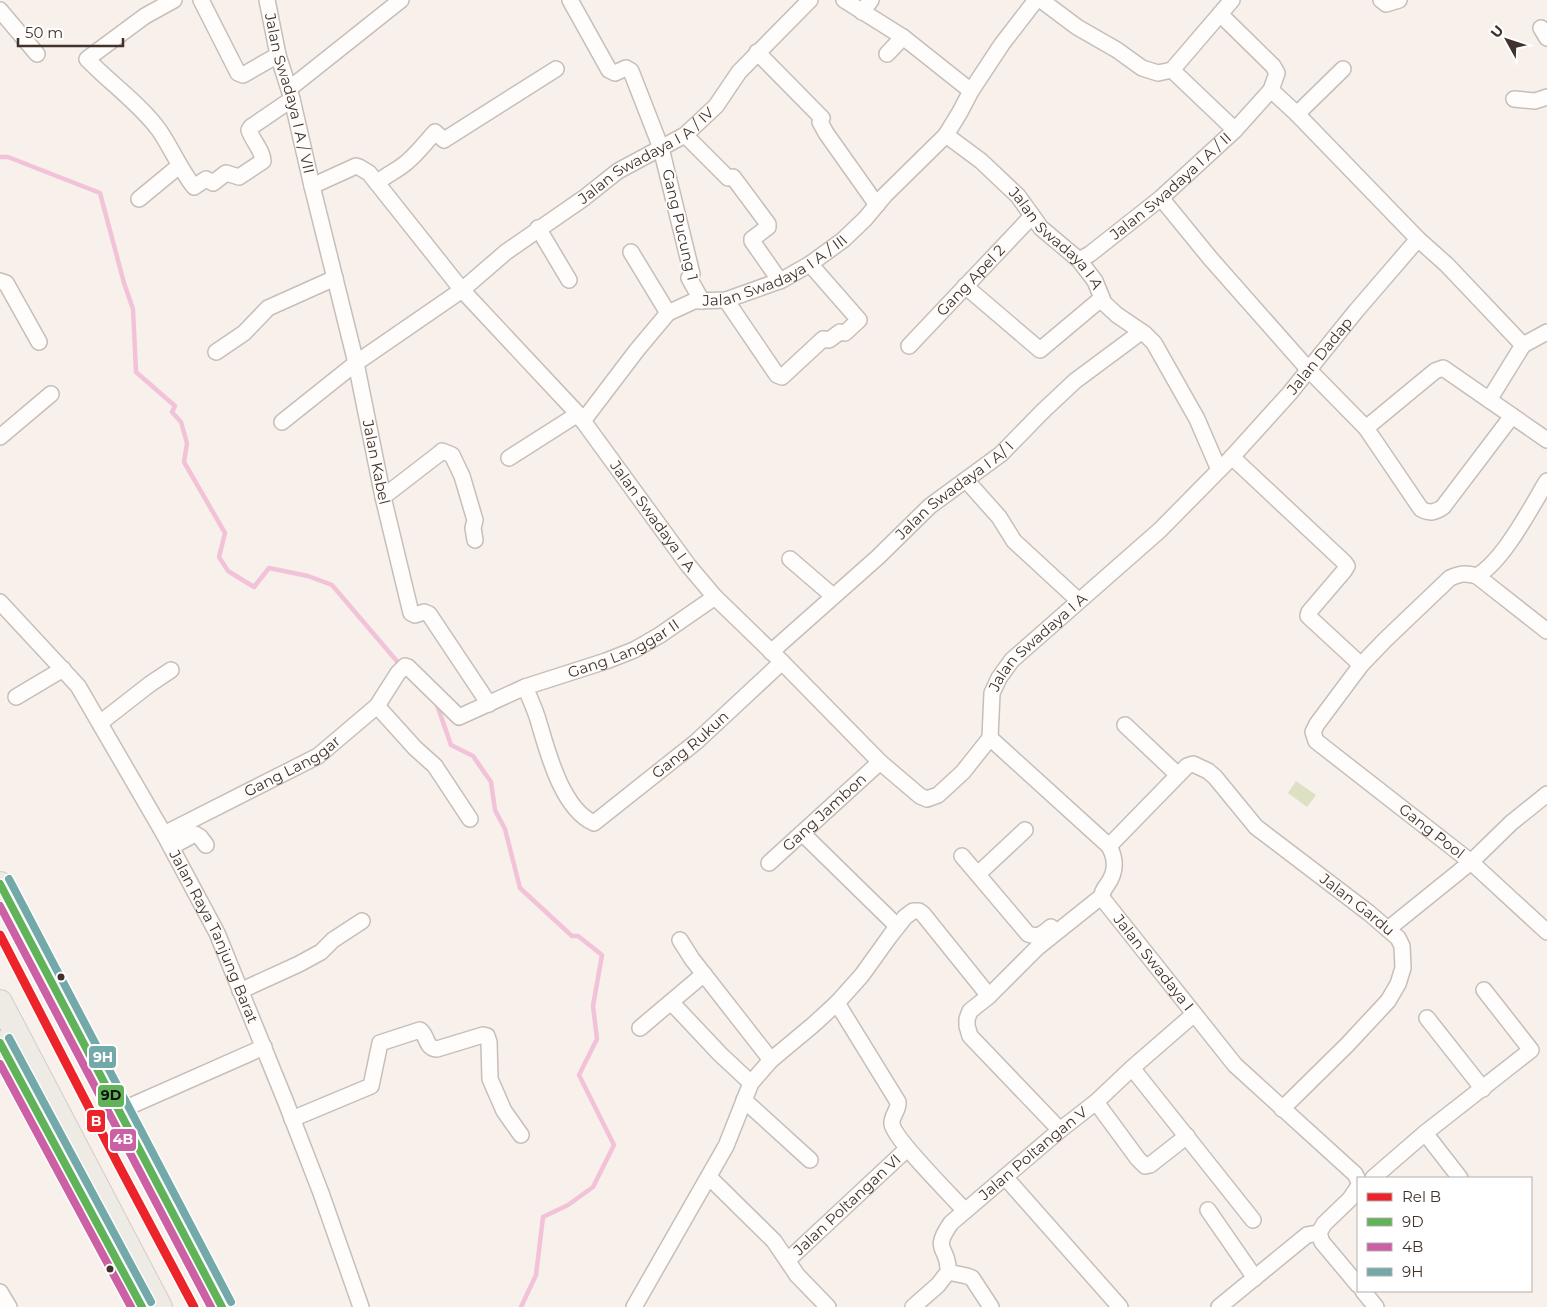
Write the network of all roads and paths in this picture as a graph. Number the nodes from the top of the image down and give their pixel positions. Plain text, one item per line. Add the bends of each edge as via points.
1 (174, 0) edge
2 (201, 0) edge
3 (267, 0) edge
4 (401, 0) edge
5 (570, 0) edge
6 (810, 0) edge
7 (844, 0) edge
8 (1036, 0) edge
9 (1041, 0) edge
10 (1232, 0) edge
11 (1381, 0) edge
12 (1399, 0) edge
13 (866, 6) edge
14 (0, 10) edge
15 (1220, 14) junction
16 (903, 37) junction
17 (757, 52) junction
18 (37, 54) dead end
19 (886, 54) dead end
20 (278, 55) junction
21 (1343, 69) dead end
22 (556, 70) dead end
23 (1172, 70) junction
24 (1271, 90) junction
25 (971, 91) junction
26 (291, 94) junction
27 (1547, 96) edge
28 (1514, 99) dead end
29 (1297, 114) junction
30 (1236, 130) junction
31 (685, 134) junction
32 (946, 135) junction
33 (661, 148) junction
34 (179, 166) junction
35 (377, 182) junction
36 (312, 186) junction
37 (1161, 198) junction
38 (140, 199) dead end
39 (877, 205) junction
40 (1032, 216) junction
41 (538, 228) junction
42 (1418, 239) junction
43 (631, 252) dead end
44 (1079, 260) junction
45 (810, 264) junction
46 (335, 278) junction
47 (569, 280) dead end
48 (0, 281) edge
49 (780, 281) junction
50 (965, 286) junction
51 (462, 290) junction
52 (1102, 298) junction
53 (702, 300) junction
54 (726, 300) junction
55 (668, 313) junction
56 (1141, 332) junction
57 (1547, 332) edge
58 (39, 342) dead end
59 (1523, 345) junction
60 (909, 346) dead end
61 (216, 352) dead end
62 (356, 364) junction
63 (1308, 369) junction
64 (51, 394) dead end
65 (1489, 400) junction
66 (1512, 416) junction
67 (580, 418) junction
68 (282, 422) dead end
69 (1366, 428) junction
70 (0, 437) edge
71 (1547, 440) edge
72 (1232, 456) junction
73 (509, 458) dead end
74 (1219, 470) junction
75 (966, 480) junction
76 (1547, 481) edge
77 (383, 497) junction
78 (475, 540) dead end
79 (790, 559) dead end
80 (1477, 576) junction
81 (833, 596) junction
82 (715, 597) junction
83 (0, 602) edge
84 (1079, 602) junction
85 (1547, 631) edge
86 (776, 657) junction
87 (1361, 665) junction
88 (63, 669) junction
89 (171, 670) dead end
90 (400, 670) joint
91 (525, 687) junction
92 (16, 697) dead end
93 (489, 704) junction
94 (377, 706) junction
95 (100, 724) junction
96 (1125, 725) dead end
97 (990, 738) junction
98 (880, 762) junction
99 (1178, 775) junction
100 (1547, 794) edge
101 (470, 819) dead end
102 (1025, 830) dead end
103 (802, 833) junction
104 (167, 841) junction
105 (206, 844) dead end
106 (1109, 846) junction
107 (962, 856) dead end
108 (1471, 862) junction
109 (769, 863) dead end
110 (978, 874) junction
111 (0, 884) edge
112 (1102, 896) junction
113 (1084, 911) junction
114 (362, 921) dead end
115 (897, 926) junction
116 (1388, 929) junction
117 (1547, 932) edge
118 (680, 940) dead end
119 (704, 974) junction
120 (1484, 990) dead end
121 (240, 991) junction
122 (988, 996) junction
123 (0, 1002) edge
124 (671, 1002) junction
125 (837, 1003) junction
126 (1193, 1015) junction
127 (1427, 1018) dead end
128 (640, 1028) dead end
129 (0, 1043) edge
130 (264, 1047) junction
131 (771, 1060) junction
132 (1132, 1068) junction
133 (751, 1083) junction
134 (1482, 1089) junction
135 (744, 1100) junction
136 (1096, 1102) junction
137 (126, 1108) dead end
138 (1282, 1109) junction
139 (292, 1119) junction
140 (1060, 1130) junction
141 (1425, 1133) junction
142 (521, 1135) dead end
143 (1187, 1136) junction
144 (907, 1149) junction
145 (810, 1160) dead end
146 (709, 1177) junction
147 (1374, 1177) edge
148 (1459, 1177) edge
149 (1005, 1178) junction
150 (1357, 1178) edge
151 (1357, 1189) edge
152 (1208, 1210) dead end
153 (965, 1211) junction
154 (1253, 1220) dead end
155 (1319, 1233) junction
156 (788, 1260) junction
157 (948, 1272) junction
158 (1255, 1278) junction
159 (1357, 1285) edge
160 (0, 1292) edge
161 (1364, 1292) edge
162 (9, 1307) edge
163 (142, 1307) edge
164 (160, 1307) edge
165 (222, 1307) edge
166 (361, 1307) edge
167 (634, 1307) edge
168 (828, 1307) edge
169 (913, 1307) edge
170 (991, 1307) edge
171 (1120, 1307) edge
172 (1218, 1307) edge
173 (1376, 1307) edge

1 - 34 street via 145,16 87,58 145,114
2 - 20 street via 241,74
3 - 20 street, Jalan Swadaya I A / VII
4 - 26 street
5 - 33 street via 609,70 615,73 626,68 631,71
6 - 17 street, Jalan Swadaya I A / IV
7 - 13 street
8 - 25 street
9 - 23 street via 1142,68 1158,73
10 - 15 street
11 - 12 street via 1386,4
13 - 16 street
14 - 18 street
15 - 23 street
15 - 24 street via 1273,66 1277,73
16 - 19 street
16 - 25 street
17 - 31 street, Jalan Swadaya I A / IV via 716,106
17 - 39 street via 822,118 820,122 826,133
20 - 26 street, Jalan Swadaya I A / VII
21 - 29 street
22 - 35 street via 444,140 435,132 409,160
23 - 30 street, Jalan Swadaya I A / II
24 - 29 street
24 - 30 street
25 - 32 street
26 - 34 street via 250,128 249,132 264,160 242,175 237,178 226,173 213,183 206,179 195,187
26 - 36 street, Jalan Swadaya I A / VII
27 - 28 street via 1536,101
29 - 42 street
30 - 37 street, Jalan Swadaya I A / II
31 - 33 street, Jalan Swadaya I A / IV
31 - 49 street via 728,178 733,177 768,224 752,241
32 - 39 street, Jalan Swadaya I A / III
32 - 40 street, Jalan Swadaya I A via 981,161 1018,196
33 - 41 street, Jalan Swadaya I A / IV via 618,171
33 - 53 street, Gang Pucung 1 via 692,274 689,278
34 - 38 street
35 - 36 street, Jalan Swadaya I A via 356,166
35 - 51 street, Jalan Swadaya I A
36 - 46 street, Jalan Kabel
37 - 44 street, Jalan Swadaya I A / II
37 - 63 street
39 - 45 street, Jalan Swadaya I A / III via 843,240
40 - 44 street, Jalan Swadaya I A
40 - 50 street, Gang Apel 2
41 - 47 street
41 - 51 street, Jalan Swadaya I A / IV
42 - 59 street
42 - 63 street, Jalan Dadap
43 - 55 street
44 - 52 street, Jalan Swadaya I A via 1095,281
45 - 49 street, Jalan Swadaya I A / III
45 - 54 street via 858,319 845,333 840,332 829,340 823,339 780,377
46 - 61 street via 268,308 244,333
46 - 62 street, Jalan Kabel
48 - 58 street via 6,283
49 - 54 street, Jalan Swadaya I A / III
50 - 52 street via 1040,350
50 - 60 street, Gang Apel 2
51 - 62 street, Jalan Swadaya I A / IV
51 - 67 street, Jalan Swadaya I A
52 - 56 street, Jalan Swadaya I A via 1117,315
53 - 54 street, Jalan Swadaya I A / III
53 - 55 street, Jalan Swadaya I A / III
55 - 67 street, Jalan Swadaya I A / III
56 - 74 street, Jalan Swadaya I A via 1154,343 1180,387
56 - 75 street, Jalan Swadaya I A/ I via 1075,381 1001,454
57 - 59 street
59 - 65 street
62 - 68 street, Jalan Swadaya I A / IV
62 - 77 street, Jalan Kabel
63 - 69 street
63 - 72 street, Jalan Dadap
64 - 70 street
65 - 66 street
65 - 69 street via 1443,368
66 - 69 street via 1443,506 1427,512 1421,510
66 - 71 street
67 - 73 street
67 - 82 street, Jalan Swadaya I A
72 - 74 street, Jalan Dadap
72 - 87 street via 1344,562 1344,571 1308,616
74 - 84 street, Jalan Swadaya I A via 1160,530
75 - 81 street, Jalan Swadaya I A/ I via 930,506
75 - 84 street via 999,516 1014,541
76 - 80 street via 1500,556
77 - 78 street via 442,451 447,452 452,455 464,485 475,520
77 - 93 street, Jalan Kabel via 412,613 429,614
79 - 81 street
80 - 85 street
80 - 87 street via 1464,572 1450,578
81 - 86 street, Jalan Swadaya I A/ I
82 - 86 street, Jalan Swadaya I A
82 - 91 street, Gang Langgar II via 660,636 634,650
83 - 88 street, Jalan Raya Tanjung Barat
84 - 97 street, Jalan Swadaya I A via 1012,660 998,678 992,693
86 - 91 street, Gang Rukun via 696,742 594,823 576,809 551,765
86 - 98 street, Jalan Swadaya I A
87 - 108 street, Gang Pool via 1316,724 1313,735 1316,741
88 - 92 street
88 - 95 street, Jalan Raya Tanjung Barat via 78,686
89 - 95 street
90 - 93 street, Gang Langgar II via 408,667 458,717
90 - 94 street, Gang Langgar
91 - 93 street, Gang Langgar II
94 - 101 street via 435,766
94 - 104 street, Gang Langgar via 318,756
95 - 104 street, Jalan Raya Tanjung Barat
96 - 99 street
97 - 98 street, Jalan Swadaya I A via 963,772 932,798 920,796
97 - 106 street
98 - 103 street, Gang Jambon
99 - 106 street
99 - 116 street, Jalan Gardu via 1193,764 1215,777 1256,827
100 - 108 street
102 - 110 street
103 - 109 street, Gang Jambon
103 - 115 street
104 - 105 street via 195,834
104 - 121 street, Jalan Raya Tanjung Barat via 216,933
106 - 112 street via 1116,864
107 - 110 street
108 - 116 street
108 - 117 street, Gang Pool
110 - 113 street via 1016,921 1034,937 1042,935 1075,906
111 - 165 main road
112 - 113 street
112 - 126 street, Jalan Swadaya I
113 - 122 street via 1037,948
114 - 121 street via 333,940 322,952
115 - 122 street via 913,912 923,914
115 - 125 street
116 - 138 street, Jalan Gardu via 1398,938 1404,954 1398,984 1388,1001
118 - 119 street
119 - 124 street
119 - 131 street
120 - 134 street via 1531,1050
121 - 130 street, Jalan Raya Tanjung Barat
122 - 140 street via 970,1011 967,1026 970,1036
123 - 164 main road
124 - 128 street
124 - 133 street
125 - 131 street
125 - 144 street via 898,1102 892,1124
126 - 132 street, Jalan Poltangan V
126 - 138 street, Jalan Swadaya I via 1235,1065
127 - 134 street
129 - 163 main road
130 - 137 street
130 - 139 street, Jalan Raya Tanjung Barat
131 - 133 street
132 - 136 street, Jalan Poltangan V
132 - 143 street
133 - 135 street
134 - 141 street
135 - 145 street
135 - 146 street via 726,1146
136 - 140 street, Jalan Poltangan V
136 - 143 street via 1145,1166
138 - 150 street, Jalan Swadaya I
139 - 142 street via 371,1086 380,1043 420,1030 429,1046 437,1049 487,1036 490,1042 490,1079 504,1111
139 - 166 street, Jalan Raya Tanjung Barat
140 - 149 street, Jalan Poltangan V
141 - 147 street
141 - 148 street
143 - 154 street
144 - 153 street
144 - 156 street, Jalan Poltangan VI
146 - 156 street via 774,1241
146 - 167 street
149 - 153 street, Jalan Poltangan V
149 - 171 street
151 - 155 street
152 - 158 street
153 - 157 street, Jalan Poltangan V via 951,1223 941,1240
155 - 158 street via 1307,1235
155 - 159 street via 1322,1242
156 - 168 street via 797,1275
157 - 169 street via 938,1286
157 - 170 street via 972,1278
158 - 172 street
160 - 162 street
161 - 173 street

